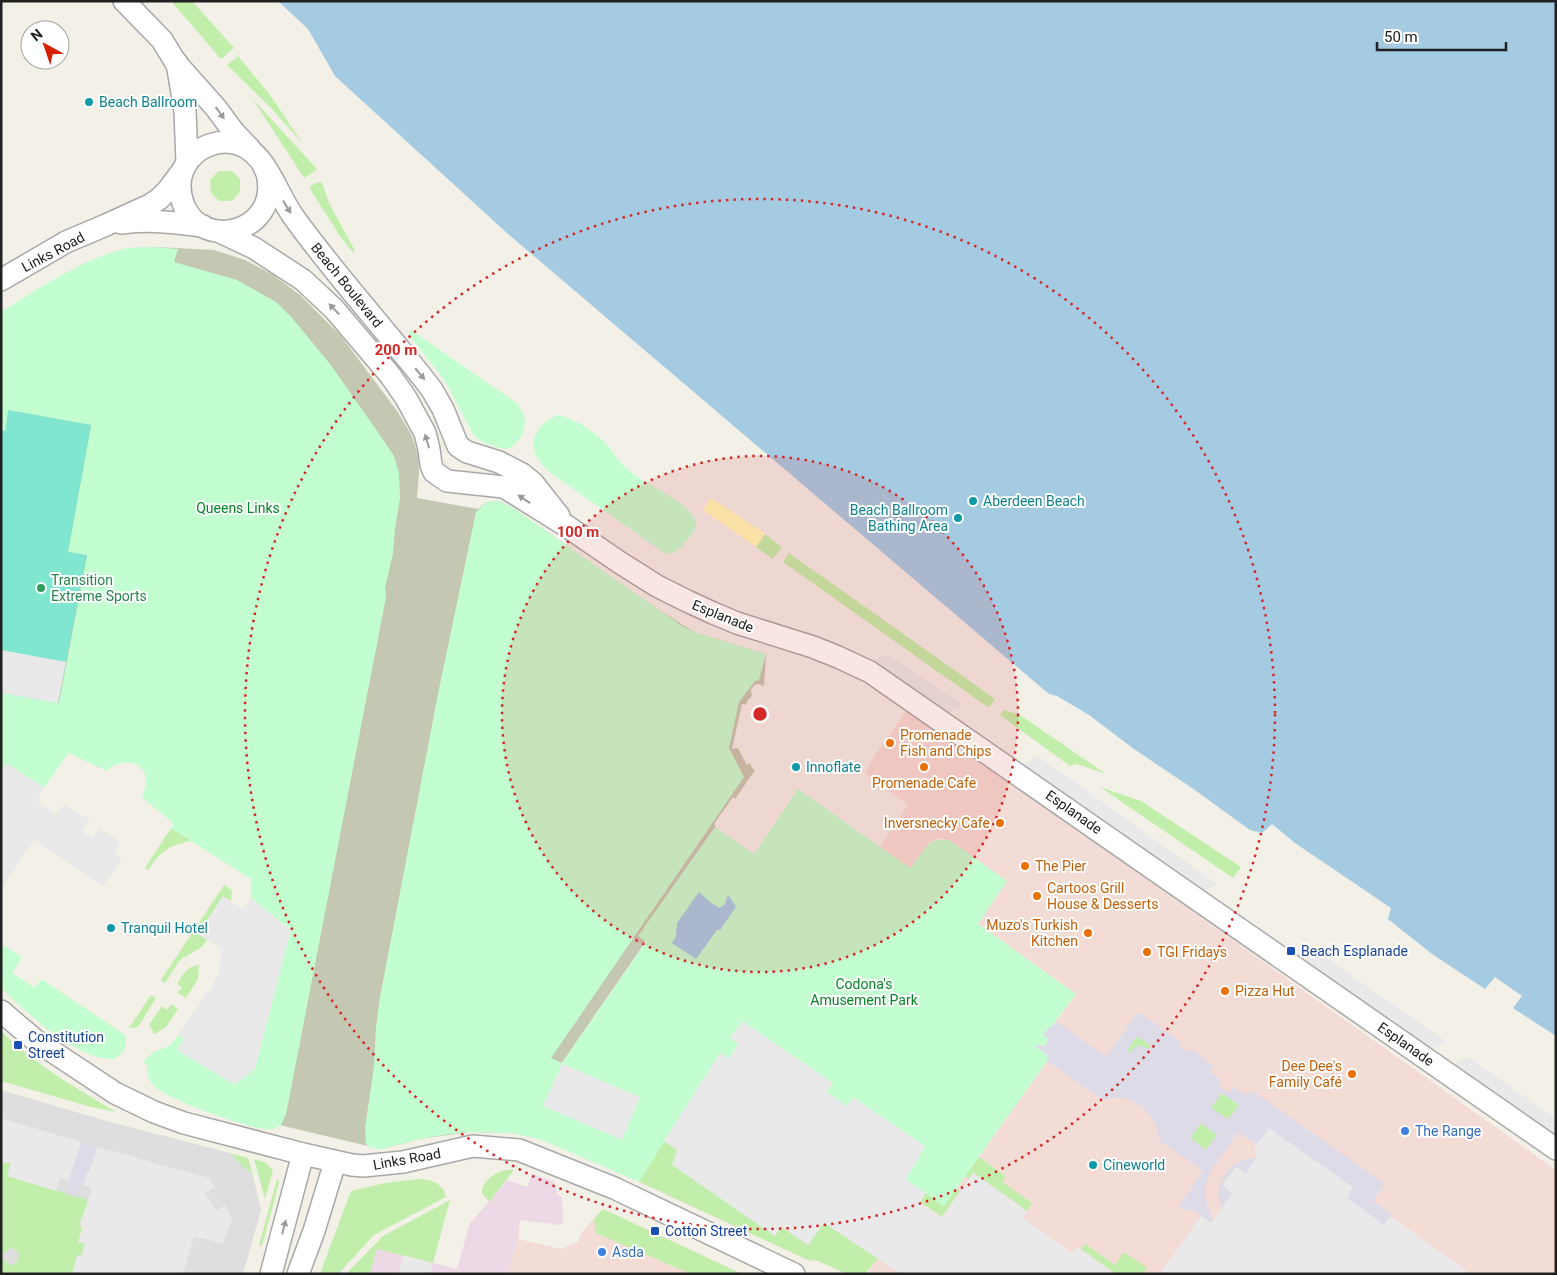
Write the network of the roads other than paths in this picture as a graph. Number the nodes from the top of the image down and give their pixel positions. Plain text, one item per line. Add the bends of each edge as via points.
1 (124, 1) edge
2 (176, 63) junction
3 (259, 159) junction
4 (185, 166) junction
5 (106, 226) junction
6 (210, 229) junction
7 (1, 280) edge
8 (467, 452) joint
9 (447, 482) joint
10 (565, 524) junction
11 (1, 1012) edge
12 (1556, 1149) edge
13 (303, 1154) junction
14 (335, 1162) junction
15 (271, 1274) edge
16 (298, 1274) edge
17 (794, 1274) edge

1 - 2 street via 162,40
2 -> 3 street
2 - 4 street via 185,112
3 - 4 street via 243,146 219,142 196,152
3 - 6 street via 268,178 269,192 257,218 232,231
3 -> 8 street, Beach Boulevard via 292,215 432,390 444,409 458,446
4 - 5 street, Links Road via 159,199
4 - 6 street via 180,196 193,219
5 - 6 street, Links Road via 155,221
5 - 7 street, Links Road via 66,242
9 -> 6 street, Beach Boulevard via 434,472 425,433 406,398 334,309 296,276 254,248
8 - 10 street, Esplanade via 499,462 522,474 545,496
10 -> 9 street, Esplanade via 504,487
10 - 12 street, Esplanade via 657,586 687,601 870,672
11 - 13 street, Links Road via 42,1046 137,1105 194,1126
13 - 14 street, Links Road
15 -> 13 street
14 - 16 street
14 - 17 street, Links Road via 384,1165 473,1146 519,1150 614,1188

